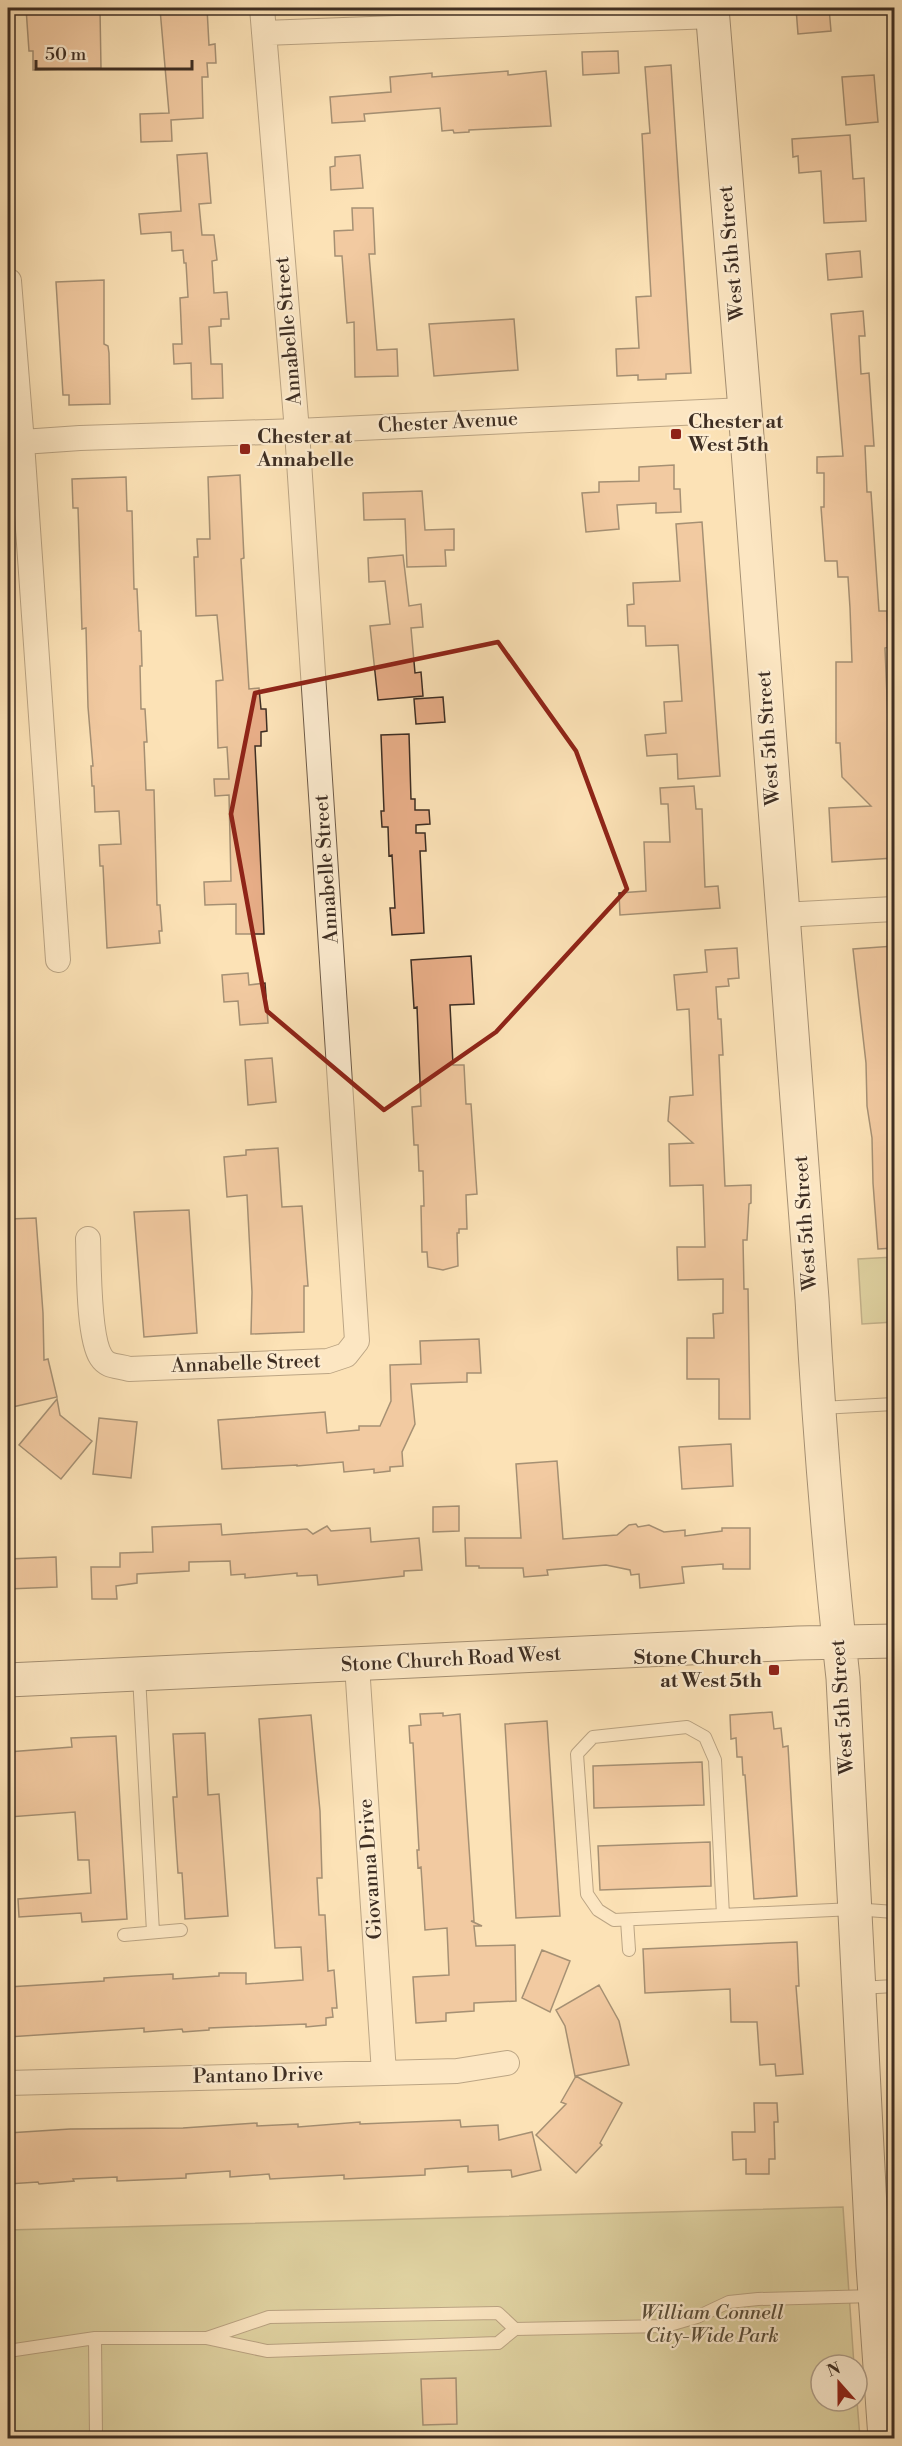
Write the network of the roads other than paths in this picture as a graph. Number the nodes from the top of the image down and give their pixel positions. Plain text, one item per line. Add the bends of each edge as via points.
1 (262, 8) edge
2 (712, 12) edge
3 (264, 33) junction
4 (9, 281) dead end
5 (745, 410) junction
6 (297, 431) junction
7 (15, 443) edge
8 (894, 909) edge
9 (782, 915) junction
10 (57, 960) dead end
11 (88, 1239) dead end
12 (894, 1404) edge
13 (818, 1408) junction
14 (894, 1641) edge
15 (840, 1643) junction
16 (357, 1665) junction
17 (139, 1675) junction
18 (8, 1680) edge
19 (854, 1909) junction
20 (894, 1912) edge
21 (723, 1915) junction
22 (627, 1920) junction
23 (181, 1930) dead end
24 (153, 1932) junction
25 (124, 1935) dead end
26 (629, 1950) dead end
27 (894, 1986) edge
28 (860, 1988) junction
29 (507, 2063) dead end
30 (384, 2073) junction
31 (8, 2083) edge
32 (875, 2296) junction
33 (515, 2329) junction
34 (94, 2338) junction
35 (206, 2338) junction
36 (8, 2351) edge
37 (96, 2439) edge
38 (885, 2439) edge

1 - 3 street, Annabelle Street
2 - 3 street
2 - 5 street, West 5th Street
3 - 6 street, Annabelle Street
4 - 7 street
5 - 6 street, Chester Avenue
5 - 9 street, West 5th Street
6 - 7 street, Chester Avenue
6 - 11 street, Annabelle Street via 357,1341 346,1355 328,1361 115,1368 102,1359 94,1338
7 - 10 street
8 - 9 street
9 - 13 street, West 5th Street
12 - 13 lane
13 - 15 street, West 5th Street
14 - 15 street, Stone Church Road West
15 - 16 street, Stone Church Road West
15 - 19 street, West 5th Street
16 - 17 street, Stone Church Road West
16 - 30 street, Giovanna Drive
17 - 18 street, Stone Church Road West
17 - 24 lane
19 - 20 lane
19 - 21 lane
19 - 28 street, West 5th Street
21 - 22 lane
21 - 22 lane via 715,1760 705,1737 687,1727 593,1737 577,1754 587,1894 598,1910 614,1920
22 - 26 lane
23 - 24 lane
24 - 25 lane
27 - 28 lane
28 - 32 street, West 5th Street
29 - 30 street, Pantano Drive via 465,2071
30 - 31 street, Pantano Drive
32 - 33 lane via 729,2302 666,2326
32 - 38 street, West 5th Street
33 - 35 lane via 498,2343 267,2351
33 - 35 lane via 498,2313 269,2318
34 - 35 lane
34 - 36 lane
34 - 37 lane

